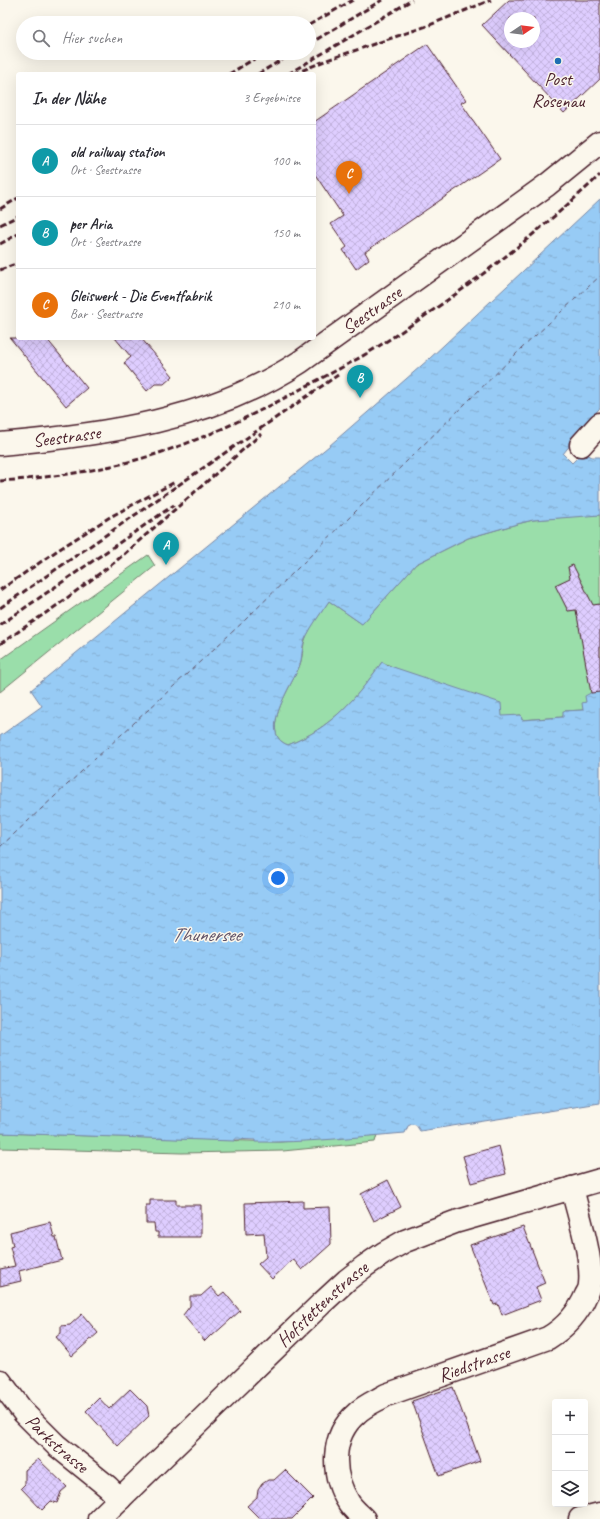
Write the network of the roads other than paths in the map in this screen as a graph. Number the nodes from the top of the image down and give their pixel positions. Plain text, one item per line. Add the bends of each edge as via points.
1 (600, 142) edge
2 (600, 424) edge
3 (0, 444) edge
4 (581, 445) dead end
5 (600, 1180) edge
6 (572, 1188) junction
7 (0, 1381) edge
8 (120, 1499) junction
9 (600, 1514) edge
10 (100, 1519) edge
11 (364, 1519) edge
12 (580, 1519) edge

1 - 3 street, Seestrasse via 547,185 300,362 266,383 219,402 153,421 86,435
2 - 4 street
5 - 6 street, Hofstettenstrasse
6 - 8 street, Hofstettenstrasse via 455,1222 384,1253 347,1280 321,1304
6 - 11 street, Riedstrasse via 591,1272 590,1286 582,1305 570,1322 548,1338 386,1395 356,1414 345,1427 335,1452 336,1472 350,1503
7 - 8 street, Parkstrasse via 24,1413 45,1435
8 - 10 street, Hofstettenstrasse
9 - 12 street

